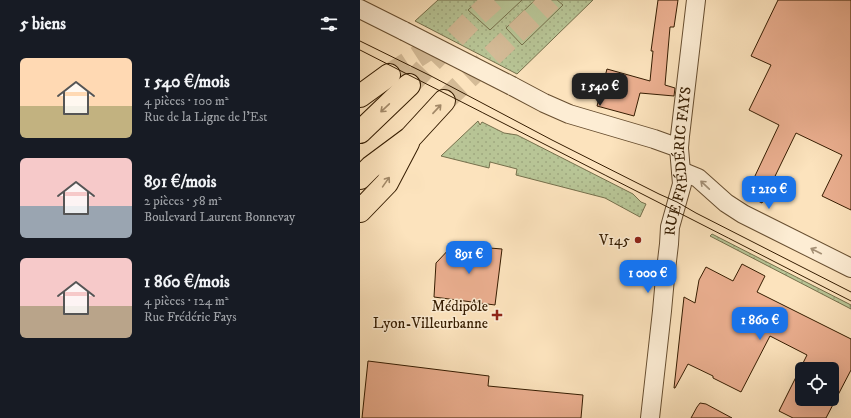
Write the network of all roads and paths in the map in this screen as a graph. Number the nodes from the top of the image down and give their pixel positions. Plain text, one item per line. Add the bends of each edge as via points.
1 (696, 0) edge
2 (360, 9) edge
3 (389, 75) tunnel mouth
4 (409, 85) tunnel mouth
5 (360, 96) edge
6 (444, 101) tunnel mouth
7 (360, 132) edge
8 (410, 138) junction
9 (679, 148) junction
10 (681, 171) junction
11 (360, 178) edge
12 (360, 211) edge
13 (851, 268) edge
14 (650, 418) edge

1 - 9 street, RUE FRÉDÉRIC FAYS
2 - 9 street, bridge via 569,114
3 - 5 highway
4 -> 7 highway
8 -> 6 highway
8 - 11 highway
12 -> 8 highway via 387,183
9 - 10 street, RUE FRÉDÉRIC FAYS
13 -> 10 street via 743,214 726,203 698,178
10 - 14 street, RUE FRÉDÉRIC FAYS via 682,184 670,227

